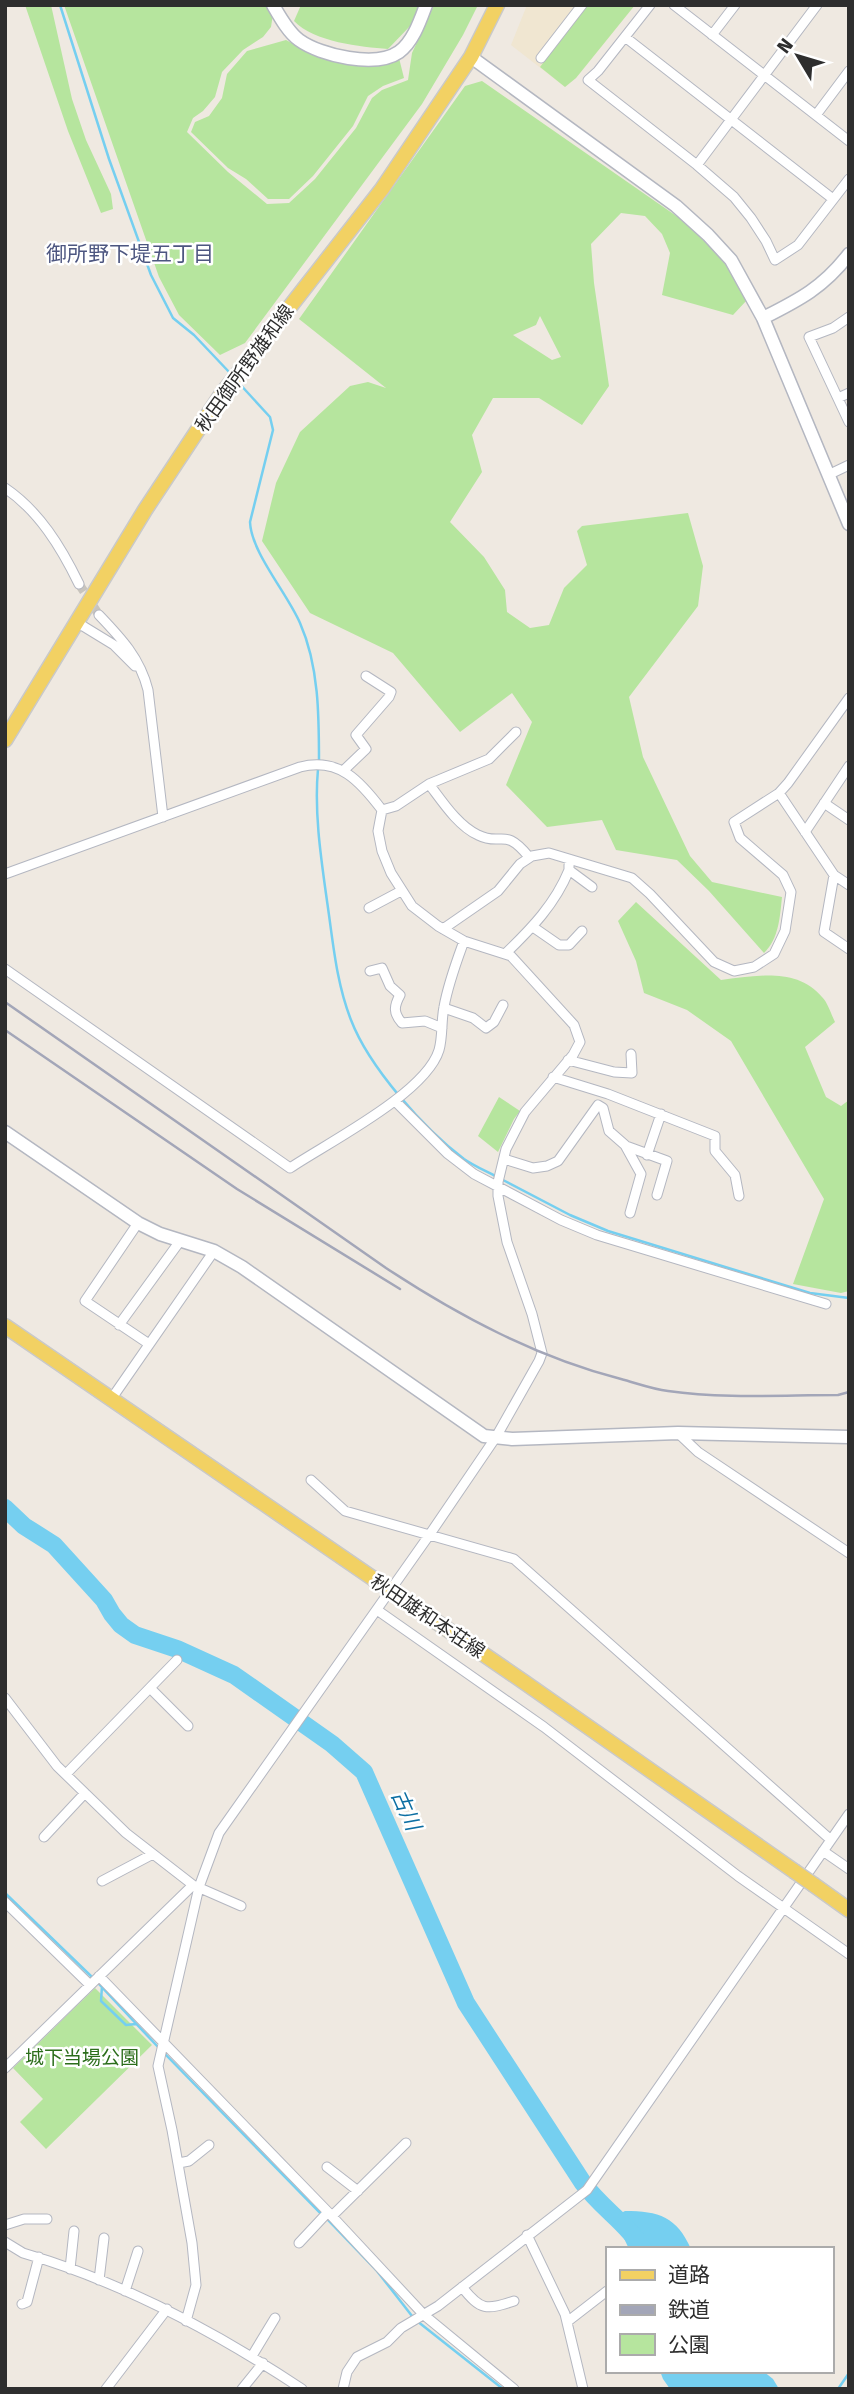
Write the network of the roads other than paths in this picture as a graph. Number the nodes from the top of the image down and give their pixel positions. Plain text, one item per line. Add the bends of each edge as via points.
1 (273, 5) edge
2 (426, 5) edge
3 (497, 5) edge
4 (582, 5) edge
5 (650, 5) edge
6 (674, 5) edge
7 (735, 5) edge
8 (817, 5) edge
9 (712, 35) junction
10 (625, 37) junction
11 (471, 57) junction
12 (541, 58) dead end
13 (849, 71) edge
14 (764, 75) junction
15 (816, 115) junction
16 (730, 119) junction
17 (849, 141) edge
18 (697, 164) junction
19 (849, 179) edge
20 (833, 199) junction
21 (849, 254) edge
22 (849, 317) edge
23 (763, 318) junction
24 (849, 393) edge
25 (838, 398) junction
26 (849, 422) edge
27 (849, 465) edge
28 (828, 475) junction
29 (5, 488) edge
30 (849, 524) edge
31 (79, 583) tunnel mouth
32 (99, 615) tunnel mouth
33 (78, 623) junction
34 (143, 671) junction
35 (366, 676) dead end
36 (849, 698) edge
37 (516, 732) dead end
38 (5, 740) edge
39 (849, 766) edge
40 (344, 770) junction
41 (429, 784) junction
42 (779, 793) junction
43 (824, 803) junction
44 (382, 810) junction
45 (163, 817) junction
46 (849, 820) edge
47 (805, 832) junction
48 (529, 858) junction
49 (569, 865) junction
50 (5, 874) edge
51 (834, 875) junction
52 (849, 885) edge
53 (592, 887) dead end
54 (401, 891) junction
55 (369, 908) dead end
56 (533, 927) junction
57 (443, 929) junction
58 (582, 931) dead end
59 (464, 941) junction
60 (849, 949) edge
61 (505, 954) junction
62 (5, 969) edge
63 (370, 971) dead end
64 (503, 1005) dead end
65 (444, 1008) junction
66 (442, 1028) junction
67 (631, 1054) dead end
68 (568, 1060) junction
69 (553, 1077) junction
70 (600, 1092) junction
71 (399, 1098) junction
72 (598, 1105) junction
73 (661, 1114) junction
74 (5, 1132) edge
75 (625, 1145) junction
76 (647, 1155) junction
77 (504, 1159) junction
78 (498, 1184) junction
79 (657, 1195) dead end
80 (739, 1196) dead end
81 (630, 1213) dead end
82 (138, 1223) junction
83 (180, 1241) junction
84 (214, 1251) junction
85 (826, 1304) dead end
86 (119, 1325) junction
87 (5, 1326) edge
88 (149, 1344) junction
89 (112, 1398) junction
90 (678, 1433) junction
91 (496, 1437) junction
92 (849, 1437) edge
93 (311, 1480) dead end
94 (430, 1534) junction
95 (849, 1553) edge
96 (390, 1590) junction
97 (377, 1610) junction
98 (177, 1661) dead end
99 (150, 1688) junction
100 (5, 1698) edge
101 (188, 1726) dead end
102 (66, 1774) junction
103 (85, 1793) junction
104 (849, 1815) edge
105 (44, 1837) dead end
106 (831, 1840) junction
107 (823, 1851) junction
108 (153, 1854) junction
109 (849, 1869) edge
110 (102, 1881) dead end
111 (196, 1886) junction
112 (5, 1902) edge
113 (241, 1906) dead end
114 (783, 1909) junction
115 (849, 1910) edge
116 (849, 1954) edge
117 (95, 1980) junction
118 (163, 2048) junction
119 (5, 2068) edge
120 (406, 2143) dead end
121 (209, 2145) dead end
122 (179, 2163) junction
123 (327, 2167) dead end
124 (358, 2191) junction
125 (326, 2216) junction
126 (47, 2219) dead end
127 (5, 2225) edge
128 (74, 2231) dead end
129 (527, 2235) junction
130 (104, 2238) dead end
131 (5, 2242) edge
132 (299, 2243) dead end
133 (138, 2251) dead end
134 (39, 2258) junction
135 (70, 2269) junction
136 (99, 2280) junction
137 (462, 2287) junction
138 (125, 2291) junction
139 (606, 2292) edge
140 (514, 2301) dead end
141 (22, 2304) dead end
142 (167, 2309) junction
143 (275, 2318) dead end
144 (420, 2318) junction
145 (186, 2320) junction
146 (567, 2322) junction
147 (252, 2356) junction
148 (263, 2363) junction
149 (106, 2389) edge
150 (242, 2389) edge
151 (302, 2389) edge
152 (343, 2389) edge
153 (514, 2389) edge
154 (583, 2389) edge

1 - 2 street via 292,33 320,52 382,59 403,48
3 - 11 main road, 秋田御所野雄和線
4 - 12 street
5 - 10 street
6 - 9 street
7 - 9 street
8 - 14 street
9 - 14 street
10 - 16 street
10 - 18 street via 588,80
11 - 23 street via 690,219 731,260
11 - 33 main road, 秋田御所野雄和線 via 382,189 221,395
13 - 15 street
14 - 15 street
14 - 16 street
15 - 17 street
16 - 18 street
16 - 20 street
18 - 20 street via 741,205 775,260 798,244
19 - 20 street
21 - 23 street via 811,292
22 - 25 street via 809,337
23 - 28 street
24 - 25 street
25 - 26 street
27 - 28 street
28 - 30 street
29 - 31 street via 29,505
32 - 34 street
33 - 34 street via 114,645
33 - 38 main road, 秋田御所野雄和線
34 - 45 street
35 - 40 street via 391,692 356,735 366,749
36 - 42 street
37 - 41 street via 489,759
39 - 43 street
40 - 44 street
40 - 45 street via 318,764
41 - 44 street
41 - 48 street via 475,835 508,838
42 - 47 street
42 - 49 street via 734,822 740,838 783,875 791,892 785,930 774,954 754,967 734,971 714,962 632,878
43 - 46 street
43 - 47 street
44 - 54 street via 378,831 382,851
45 - 50 street
47 - 51 street
48 - 49 street via 549,853
48 - 57 street via 498,891
49 - 53 street
49 - 56 street via 560,893
51 - 52 street
51 - 60 street via 824,932
54 - 55 street
54 - 57 street via 412,906
56 - 58 street via 559,945 569,945
56 - 61 street
57 - 59 street
59 - 61 street
59 - 65 street
61 - 68 street via 574,1025 580,1042
62 - 71 street via 290,1167
63 - 66 street via 382,968 400,995 395,1015 402,1023 425,1021
64 - 65 street via 486,1028
65 - 66 street
66 - 71 street via 439,1050 430,1067
67 - 68 street via 632,1073
68 - 69 street
69 - 70 street
69 - 77 street via 525,1112
70 - 72 street
70 - 73 street
71 - 78 street via 448,1154 474,1174
72 - 75 street via 609,1131
72 - 77 street via 558,1161 533,1168
73 - 76 street
73 - 80 street via 715,1136 715,1151 735,1175
74 - 82 street
75 - 76 street
75 - 81 street via 641,1174
76 - 79 street via 667,1161
77 - 78 street
78 - 85 street via 597,1235
78 - 91 street via 507,1242 542,1353
82 - 83 street
82 - 86 street via 85,1301
83 - 84 street
83 - 86 street
84 - 88 street
84 - 91 street via 484,1436
86 - 88 street
87 - 89 main road, 秋田雄和本荘線
88 - 89 street
89 - 96 main road, 秋田雄和本荘線
90 - 91 street
90 - 92 street
90 - 95 street via 698,1452
91 - 94 street
93 - 94 street via 345,1511
94 - 96 street
94 - 106 street via 514,1559
96 - 97 street
96 - 115 main road, 秋田雄和本荘線, bridge
97 - 111 street via 219,1833
97 - 114 street via 544,1727
98 - 99 street
99 - 101 street
99 - 102 street
100 - 102 street
102 - 103 street
103 - 105 street
103 - 108 street
104 - 106 street
106 - 107 street
107 - 109 street
107 - 114 street
108 - 110 street
108 - 111 street
111 - 113 street
111 - 117 street
111 - 118 street
112 - 117 street
114 - 116 street
114 - 129 street via 587,2190
117 - 118 street
117 - 119 street
118 - 122 street via 158,2066
118 - 125 street
120 - 124 street
121 - 122 street
122 - 145 street via 196,2285
123 - 124 street
124 - 125 street
125 - 132 street
125 - 144 street
126 - 127 street via 24,2218
128 - 135 street
129 - 137 street
129 - 146 street
130 - 136 street
131 - 134 street
133 - 138 street
134 - 135 street
134 - 141 street via 27,2302
135 - 136 street
136 - 138 street
137 - 140 street via 482,2307
137 - 144 street
138 - 142 street
139 - 146 street
142 - 145 street
142 - 149 street
143 - 147 street
144 - 152 street via 357,2357
144 - 153 street
145 - 147 street
146 - 154 street
147 - 148 street
148 - 150 street
148 - 151 street

